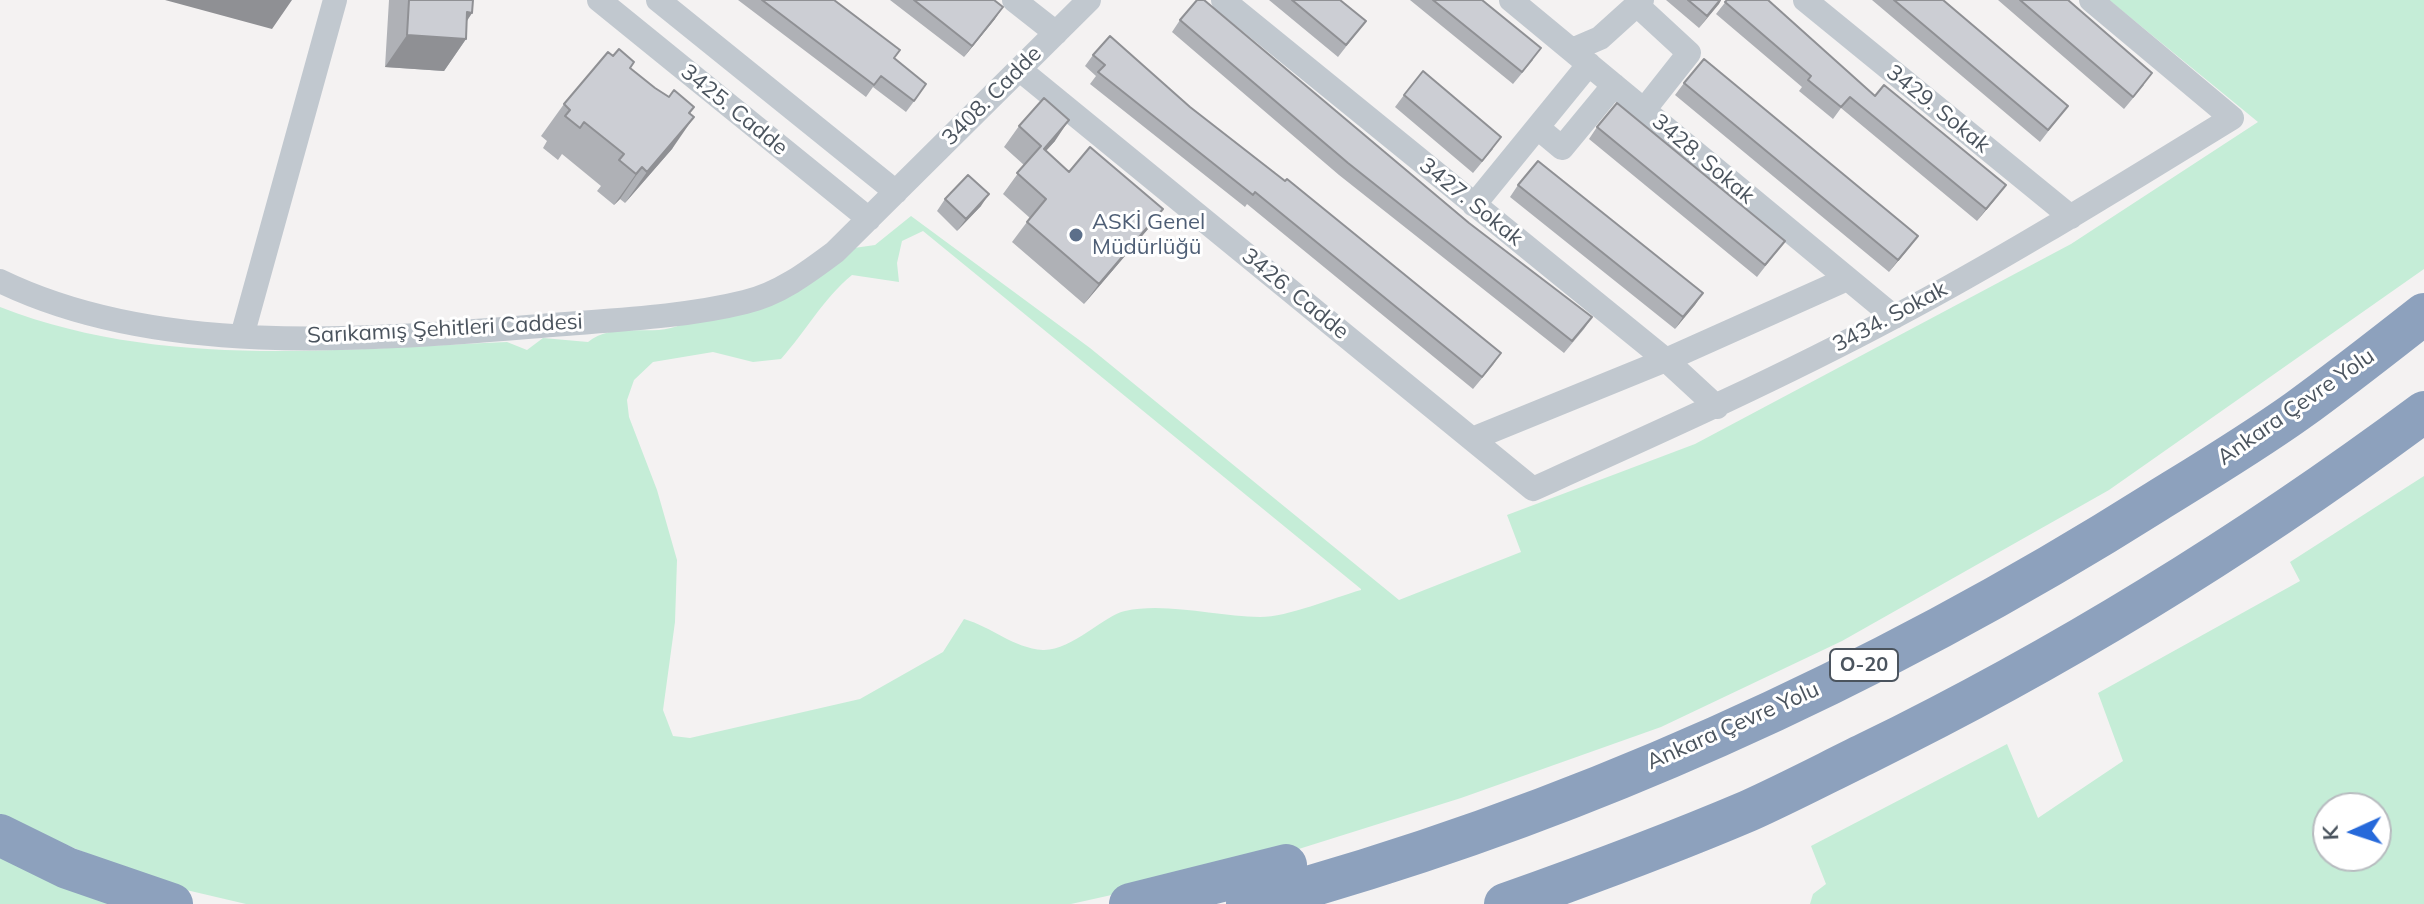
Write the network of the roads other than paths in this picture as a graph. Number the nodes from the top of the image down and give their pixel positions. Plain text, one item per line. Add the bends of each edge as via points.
1 (335, 0) edge
2 (599, 0) edge
3 (658, 0) edge
4 (1014, 0) edge
5 (1089, 0) edge
6 (1223, 0) edge
7 (1511, 0) edge
8 (1805, 0) edge
9 (2091, 0) edge
10 (1640, 3) edge
11 (1056, 33) junction
12 (1580, 57) junction
13 (1019, 69) junction
14 (1614, 85) junction
15 (1644, 110) junction
16 (1538, 128) junction
17 (896, 192) junction
18 (1474, 205) junction
19 (2071, 217) junction
20 (869, 219) junction
21 (1847, 279) junction
22 (0, 281) edge
23 (2424, 314) edge
24 (1894, 317) junction
25 (242, 336) junction
26 (1666, 360) junction
27 (1717, 407) junction
28 (2424, 412) edge
29 (1472, 439) junction
30 (1533, 489) joint
31 (1578, 794) junction
32 (0, 835) edge
33 (172, 904) edge
34 (1130, 904) edge
35 (1247, 904) edge
36 (1505, 904) edge

1 - 25 street
2 - 20 street, 3425. Cadde
3 - 17 street, 3425. Cadde
4 - 11 street
5 - 11 street, 3408. Cadde
6 - 18 street, 3427. Sokak
7 - 12 street, 3428. Sokak
8 - 19 street, 3429. Sokak
9 - 19 street, 3434. Sokak via 2232,118
10 - 12 street
10 - 15 street via 1689,53
11 - 13 street, 3408. Cadde
12 - 14 street, 3428. Sokak
12 - 16 street
13 - 17 street, 3408. Cadde
13 - 29 street, 3426. Cadde
14 - 15 street, 3428. Sokak
14 - 16 street via 1562,148
15 - 21 street, 3428. Sokak
16 - 18 street
17 - 20 street, 3408. Cadde
18 - 26 street, 3427. Sokak
19 - 24 street, 3434. Sokak
20 - 25 street, Sarıkamış Şehitleri Caddesi via 801,278 745,302 497,329
21 - 24 street, 3428. Sokak
21 - 26 street
22 - 25 street, Sarıkamış Şehitleri Caddesi via 91,314
23 - 31 highway, Ankara Çevre Yolu / O-20 via 2295,412 2092,542 1959,618 1727,732
24 - 27 street, 3434. Sokak
26 - 27 street, 3427. Sokak
26 - 29 street
27 - 30 street, 3434. Sokak
28 - 36 highway via 2334,479 2218,554 1975,700 1751,809
29 - 30 street, 3426. Cadde
31 - 34 highway via 1433,820 1295,863
31 - 35 highway, Ankara Çevre Yolu / O-20 via 1332,881
32 - 33 highway via 67,868

